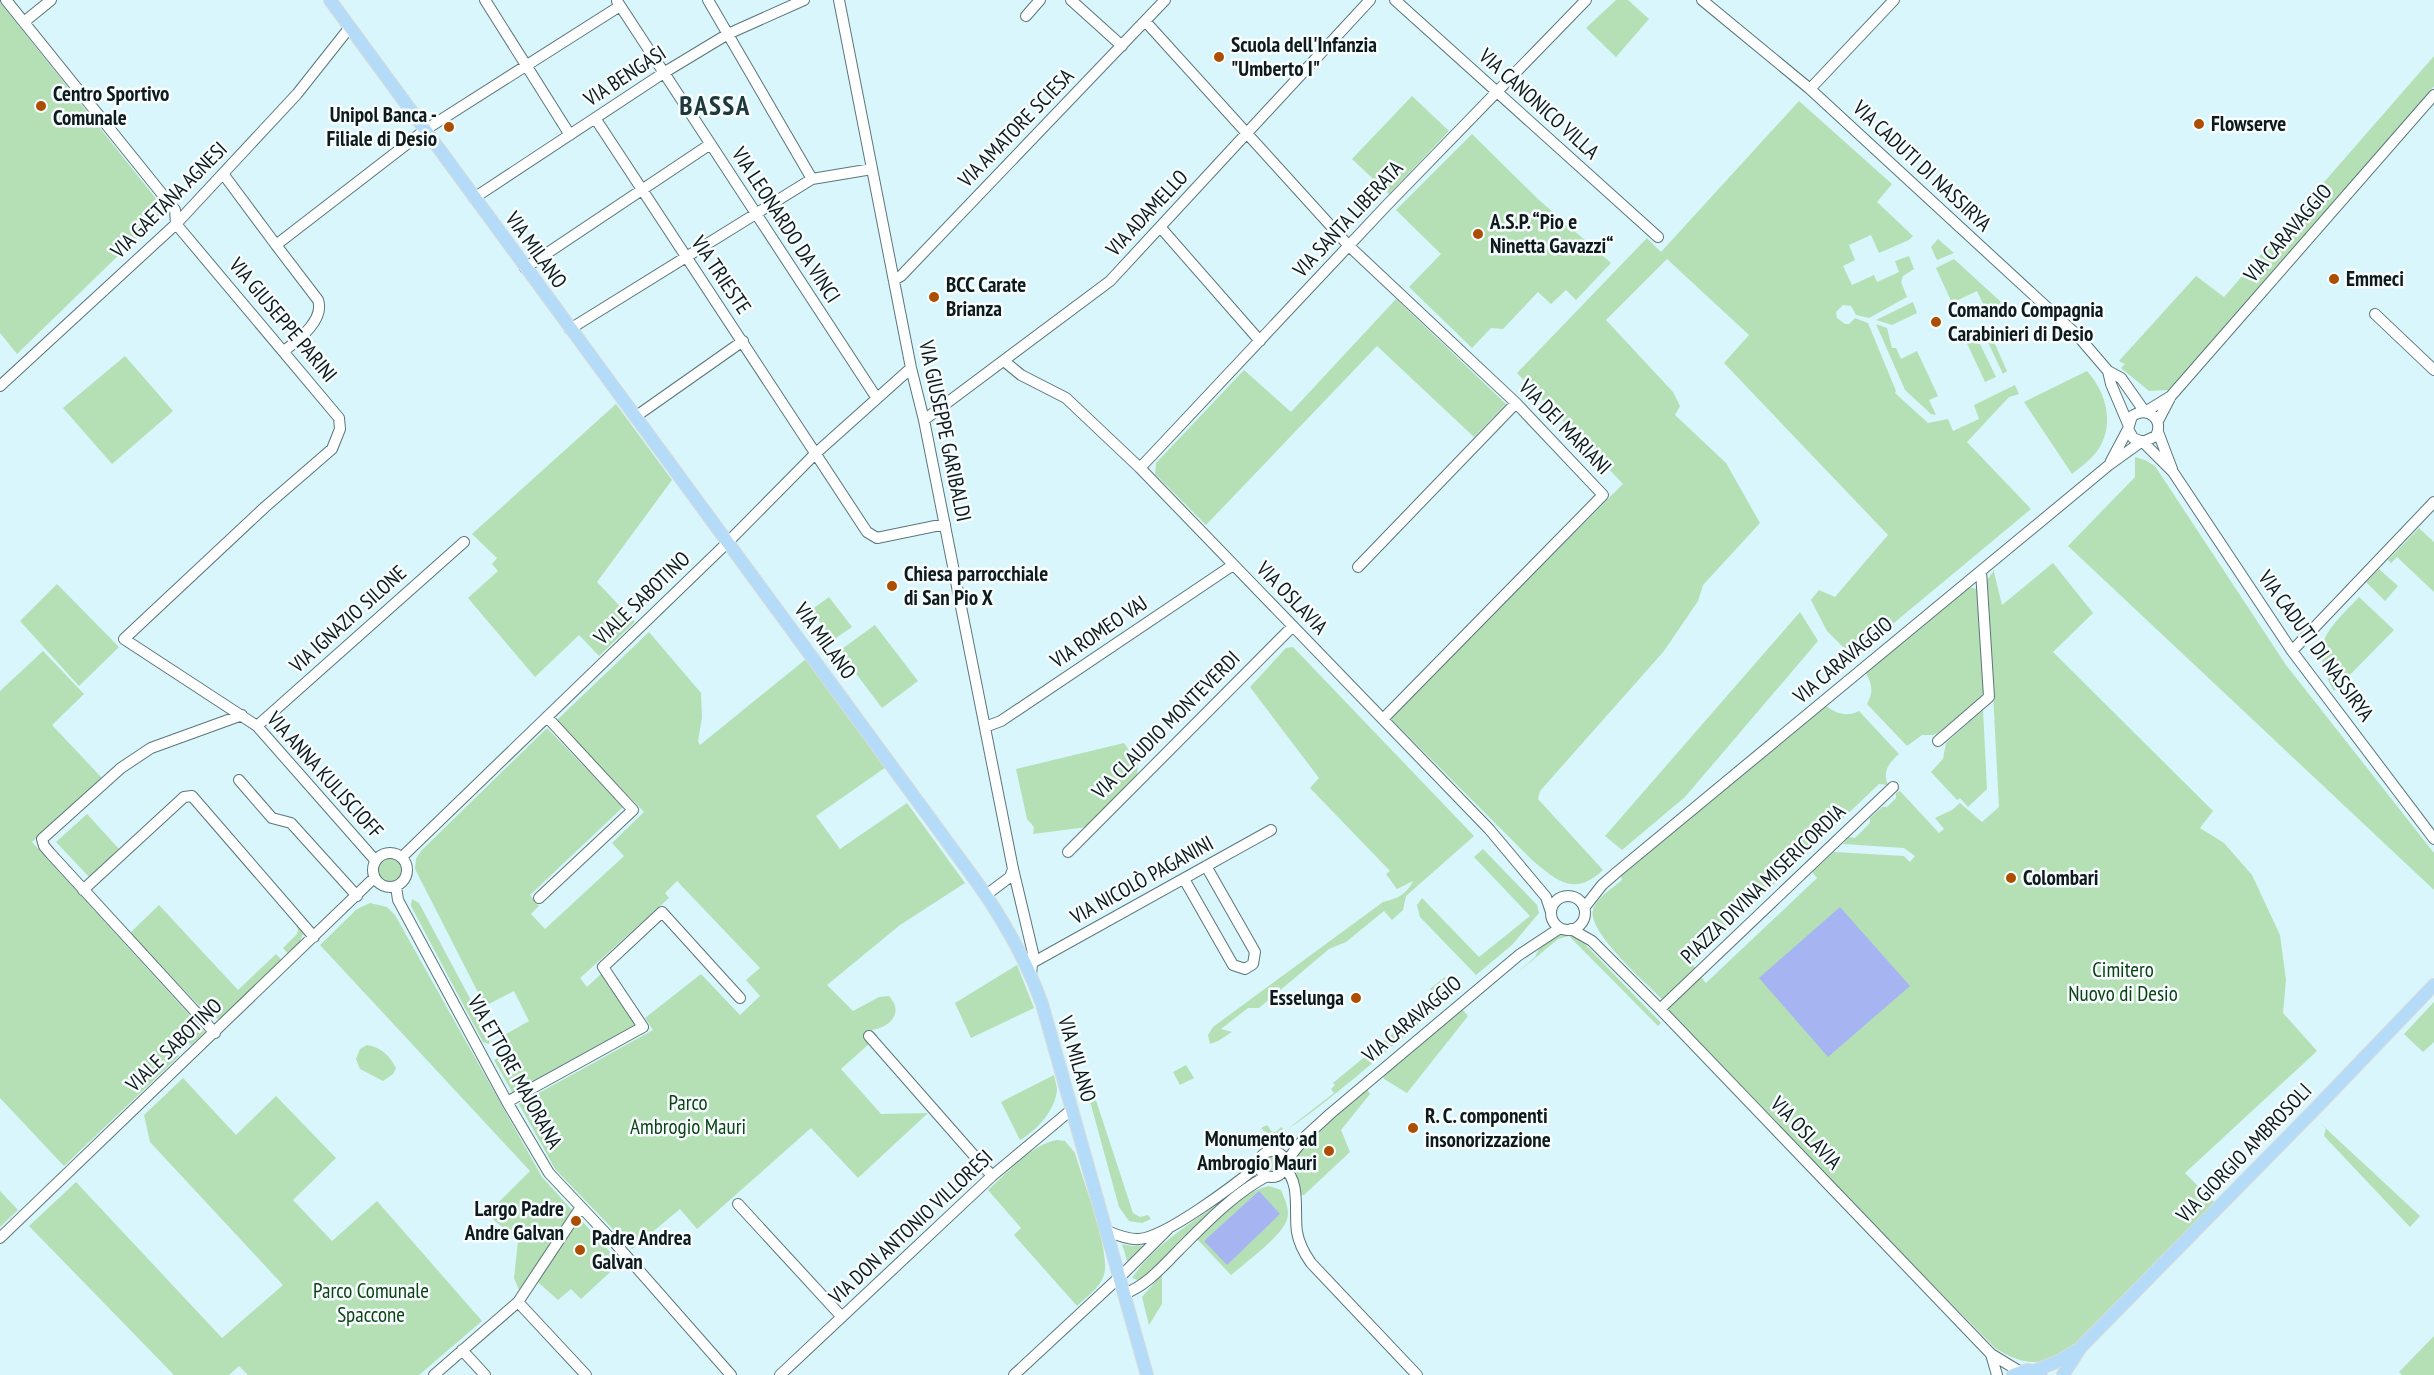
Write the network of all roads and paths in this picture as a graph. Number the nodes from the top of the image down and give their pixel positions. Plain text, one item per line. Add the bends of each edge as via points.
1 (6, 0) edge
2 (51, 0) edge
3 (330, 0) edge
4 (485, 0) edge
5 (708, 0) edge
6 (804, 0) edge
7 (839, 0) edge
8 (1040, 0) edge
9 (1071, 0) edge
10 (1165, 0) edge
11 (1370, 0) edge
12 (1395, 0) edge
13 (1586, 0) edge
14 (1702, 0) edge
15 (1894, 0) edge
16 (618, 3) edge
17 (1026, 16) dead end
18 (1145, 21) junction
19 (24, 22) junction
20 (350, 27) junction
21 (728, 34) junction
22 (1122, 46) junction
23 (526, 65) junction
24 (665, 72) junction
25 (1810, 89) junction
26 (1498, 92) junction
27 (2434, 95) edge
28 (595, 118) junction
29 (425, 130) junction
30 (1246, 134) junction
31 (570, 135) junction
32 (710, 145) junction
33 (872, 169) junction
34 (224, 175) junction
35 (812, 179) junction
36 (643, 189) junction
37 (474, 198) junction
38 (756, 215) junction
39 (176, 225) junction
40 (1161, 228) junction
41 (1658, 237) dead end
42 (276, 245) junction
43 (1349, 246) junction
44 (685, 258) junction
45 (525, 268) junction
46 (894, 280) junction
47 (2374, 314) dead end
48 (570, 329) junction
49 (1260, 341) junction
50 (742, 342) junction
51 (284, 351) junction
52 (1004, 361) junction
53 (911, 368) junction
54 (2434, 370) edge
55 (2108, 371) junction
56 (0, 386) edge
57 (2171, 396) junction
58 (876, 397) junction
59 (1516, 403) junction
60 (2145, 412) junction
61 (635, 417) junction
62 (924, 420) junction
63 (2128, 427) junction
64 (2158, 427) junction
65 (2142, 442) junction
66 (815, 454) junction
67 (2109, 465) junction
68 (1140, 468) junction
69 (2173, 472) junction
70 (2434, 502) edge
71 (945, 524) junction
72 (464, 542) dead end
73 (728, 542) junction
74 (1233, 565) junction
75 (1358, 567) dead end
76 (1981, 571) junction
77 (1292, 627) junction
78 (124, 639) joint
79 (2292, 651) junction
80 (242, 715) junction
81 (547, 717) junction
82 (1383, 719) junction
83 (257, 726) junction
84 (985, 727) junction
85 (1938, 741) dead end
86 (239, 780) dead end
87 (1893, 786) dead end
88 (1271, 830) dead end
89 (2434, 839) edge
90 (1068, 852) dead end
91 (402, 857) junction
92 (375, 860) junction
93 (1206, 866) junction
94 (1013, 869) junction
95 (374, 878) junction
96 (1184, 879) junction
97 (1535, 882) junction
98 (1602, 885) junction
99 (396, 886) junction
100 (83, 890) junction
101 (986, 895) junction
102 (357, 896) junction
103 (1570, 897) junction
104 (539, 898) dead end
105 (1584, 914) junction
106 (1551, 915) junction
107 (1565, 928) junction
108 (314, 937) junction
109 (1592, 941) junction
110 (1520, 956) junction
111 (1032, 969) junction
112 (2434, 985) edge
113 (740, 998) dead end
114 (1660, 1009) junction
115 (215, 1033) junction
116 (869, 1036) dead end
117 (507, 1102) junction
118 (1071, 1110) junction
119 (1330, 1114) junction
120 (1274, 1151) junction
121 (1259, 1165) junction
122 (1285, 1166) junction
123 (992, 1176) junction
124 (1270, 1176) junction
125 (1294, 1197) junction
126 (738, 1204) dead end
127 (581, 1207) junction
128 (1168, 1229) junction
129 (1107, 1231) junction
130 (0, 1238) edge
131 (1120, 1277) junction
132 (1124, 1294) junction
133 (519, 1302) junction
134 (842, 1317) junction
135 (2081, 1347) junction
136 (462, 1350) junction
137 (1991, 1354) junction
138 (2016, 1373) edge
139 (2041, 1373) edge
140 (434, 1375) edge
141 (485, 1375) edge
142 (586, 1375) edge
143 (731, 1375) edge
144 (780, 1375) edge
145 (1014, 1375) edge
146 (1147, 1375) edge
147 (1417, 1375) edge
148 (1997, 1375) edge
149 (2063, 1375) edge

1 - 19 street, VIA GIUSEPPE PARINI
2 - 19 street
3 - 20 main road, VIA MILANO
4 - 23 street
5 - 21 street
6 - 21 street, VIA BENGASI
7 - 33 street, VIA GIUSEPPE GARIBALDI
8 - 17 street
9 - 22 street
10 - 18 street, VIA AMATORE SCIESA
11 - 30 street, VIA ADAMELLO
12 - 26 street, VIA CANONICO VILLA
13 - 26 street, VIA SANTA LIBERATA
14 - 25 street, VIA CADUTI DI NASSIRYA
15 - 25 street
16 - 23 street
16 - 24 street, VIA LEONARDO DA VINCI
18 - 22 street, VIA AMATORE SCIESA
18 - 30 street, VIA DEI MARIANI
19 - 39 street, VIA GIUSEPPE PARINI via 175,210
20 - 29 main road, VIA MILANO
20 - 34 street, VIA GAETANA AGNESI
21 - 24 street, VIA BENGASI
21 - 35 street
22 - 46 street, VIA AMATORE SCIESA
23 - 29 street
23 - 31 street
24 - 28 street, VIA BENGASI
24 - 32 street, VIA LEONARDO DA VINCI
25 - 55 street, VIA CADUTI DI NASSIRYA via 2078,336
26 - 41 street, VIA CANONICO VILLA
26 - 43 street, VIA SANTA LIBERATA
27 - 57 street, VIA CARAVAGGIO
28 - 31 street, VIA BENGASI
28 - 36 street, VIA TRIESTE
29 - 37 main road, VIA MILANO
29 - 42 street
30 - 40 street, VIA ADAMELLO
30 - 43 street, VIA DEI MARIANI
31 - 37 street, VIA BENGASI
32 - 36 street
32 - 38 street, VIA LEONARDO DA VINCI
33 - 35 street
33 - 46 street, VIA GIUSEPPE GARIBALDI
34 - 39 street, VIA GAETANA AGNESI
34 - 42 street
35 - 38 street
36 - 44 street, VIA TRIESTE
36 - 45 street
37 - 45 main road, VIA MILANO
38 - 44 street
38 - 58 street, VIA LEONARDO DA VINCI
39 - 51 street, VIA GIUSEPPE PARINI
39 - 56 street, VIA GAETANA AGNESI
40 - 49 street
40 - 52 street, VIA ADAMELLO via 1110,281
42 - 51 street via 320,308 303,335
43 - 49 street, VIA SANTA LIBERATA
43 - 59 street, VIA DEI MARIANI
44 - 48 street
44 - 50 street, VIA TRIESTE
45 - 48 main road, VIA MILANO
46 - 53 street, VIA GIUSEPPE GARIBALDI
47 - 54 street
48 - 61 main road, VIA MILANO
49 - 68 street, VIA SANTA LIBERATA
50 - 61 street
50 - 66 street, VIA TRIESTE
51 - 78 street, VIA GIUSEPPE PARINI via 339,418 340,429 332,449
52 - 62 street, VIA ADAMELLO
52 - 68 street, VIA OSLAVIA via 1021,375 1066,398
53 - 58 street, VIALE SABOTINO
53 - 62 street, VIA GIUSEPPE GARIBALDI
55 - 60 street, VIA CADUTI DI NASSIRYA via 2121,378
55 - 63 street, VIA CADUTI DI NASSIRYA
57 - 60 street, VIA CARAVAGGIO
57 - 64 street, VIA CARAVAGGIO
58 - 66 street, VIALE SABOTINO
59 - 75 street
59 - 82 street, VIA DEI MARIANI via 1603,495
60 - 63 street via 2132,416
60 - 64 street via 2152,415
61 - 73 main road, VIA MILANO
62 - 71 street, VIA GIUSEPPE GARIBALDI
63 - 65 street via 2133,438
63 - 67 street, VIA CARAVAGGIO
64 - 65 street via 2152,439
64 - 69 street, VIA CADUTI DI NASSIRYA
65 - 67 street, VIA CARAVAGGIO
65 - 69 street, VIA CADUTI DI NASSIRYA
66 - 71 street, VIA TRIESTE via 872,536
66 - 73 street, VIALE SABOTINO
67 - 76 street, VIA CARAVAGGIO
68 - 74 street, VIA OSLAVIA
69 - 79 street, VIA CADUTI DI NASSIRYA
70 - 79 street
71 - 84 street, VIA GIUSEPPE GARIBALDI
72 - 83 street, VIA IGNAZIO SILONE
73 - 81 street, VIALE SABOTINO
73 - 101 main road, VIA MILANO
74 - 77 street, VIA OSLAVIA
74 - 84 street, VIA ROMEO VAJ via 1001,721
76 - 85 street via 1989,697
76 - 98 street, VIA CARAVAGGIO
77 - 82 street, VIA OSLAVIA
77 - 90 street, VIA CLAUDIO MONTEVERDI
78 - 80 street, VIA ANNA KULISCIOFF
79 - 89 street, VIA CADUTI DI NASSIRYA
80 - 83 street, VIA ANNA KULISCIOFF
80 - 100 street via 152,748 121,768 44,836 44,846
81 - 91 street, VIALE SABOTINO
81 - 104 street via 633,810
82 - 97 street, VIA OSLAVIA
83 - 92 street, VIA ANNA KULISCIOFF
84 - 94 street, VIA GIUSEPPE GARIBALDI
86 - 102 street via 272,818 291,824
87 - 114 street, PIAZZA DIVINA MISERICORDIA
88 - 93 street, VIA NICOLÒ PAGANINI
91 - 92 street via 385,853
91 - 99 street via 407,873
92 - 95 street
93 - 96 street, VIA NICOLÒ PAGANINI
93 - 96 street via 1255,952 1253,964 1245,969 1233,965
94 - 101 street via 1010,877
94 - 111 street, VIA GIUSEPPE GARIBALDI via 1033,953
95 - 99 street via 384,886
95 - 102 street, VIALE SABOTINO
96 - 111 street, VIA NICOLÒ PAGANINI
97 - 103 street, VIA OSLAVIA via 1548,891
97 - 106 street, VIA OSLAVIA via 1549,902
98 - 103 street, VIA CARAVAGGIO
98 - 105 street, VIA CARAVAGGIO
99 - 117 street, VIA ETTORE MAJORANA via 398,900
100 - 108 street via 188,795
100 - 115 street
101 - 111 main road, VIA MILANO
102 - 108 street, VIALE SABOTINO
103 - 105 street
103 - 106 street via 1555,902
105 - 107 street via 1576,928
105 - 109 street, VIA OSLAVIA
106 - 107 street
106 - 110 street, VIA CARAVAGGIO
107 - 109 street, VIA OSLAVIA
107 - 110 street, VIA CARAVAGGIO
108 - 115 street, VIALE SABOTINO
109 - 114 street, VIA OSLAVIA
110 - 119 street, VIA CARAVAGGIO
111 - 118 main road, VIA MILANO
112 - 135 main road, VIA GIORGIO AMBROSOLI
113 - 117 street via 662,912 603,967 643,1027
114 - 137 street, VIA OSLAVIA
115 - 130 street, VIALE SABOTINO
116 - 123 street
117 - 127 street, VIA ETTORE MAJORANA via 549,1173
118 - 123 street, VIA DON ANTONIO VILLORESI
118 - 129 main road, VIA MILANO
119 - 120 street, VIA CARAVAGGIO
119 - 122 street, VIA CARAVAGGIO via 1306,1136
120 - 121 street via 1264,1154
120 - 122 street via 1281,1155
121 - 124 street
121 - 128 street
122 - 124 street via 1279,1175
122 - 125 street via 1294,1184
123 - 134 street, VIA DON ANTONIO VILLORESI
124 - 125 street
124 - 132 street via 1248,1187 1144,1284
125 - 147 street via 1300,1242 1311,1263
126 - 134 street
127 - 133 street
127 - 143 street, VIA ETTORE MAJORANA
128 - 129 street via 1137,1240
128 - 131 street
129 - 131 main road, VIA MILANO
131 - 132 main road, VIA MILANO
131 - 145 street
132 - 146 main road, VIA MILANO
133 - 136 street
133 - 142 street
134 - 144 street, VIA DON ANTONIO VILLORESI
135 - 139 main road, VIA GIORGIO AMBROSOLI
135 - 149 main road, VIA GIORGIO AMBROSOLI
136 - 140 street
136 - 141 street
137 - 138 street, VIA OSLAVIA
137 - 148 street, VIA OSLAVIA
138 - 139 main road, VIA GIORGIO AMBROSOLI

